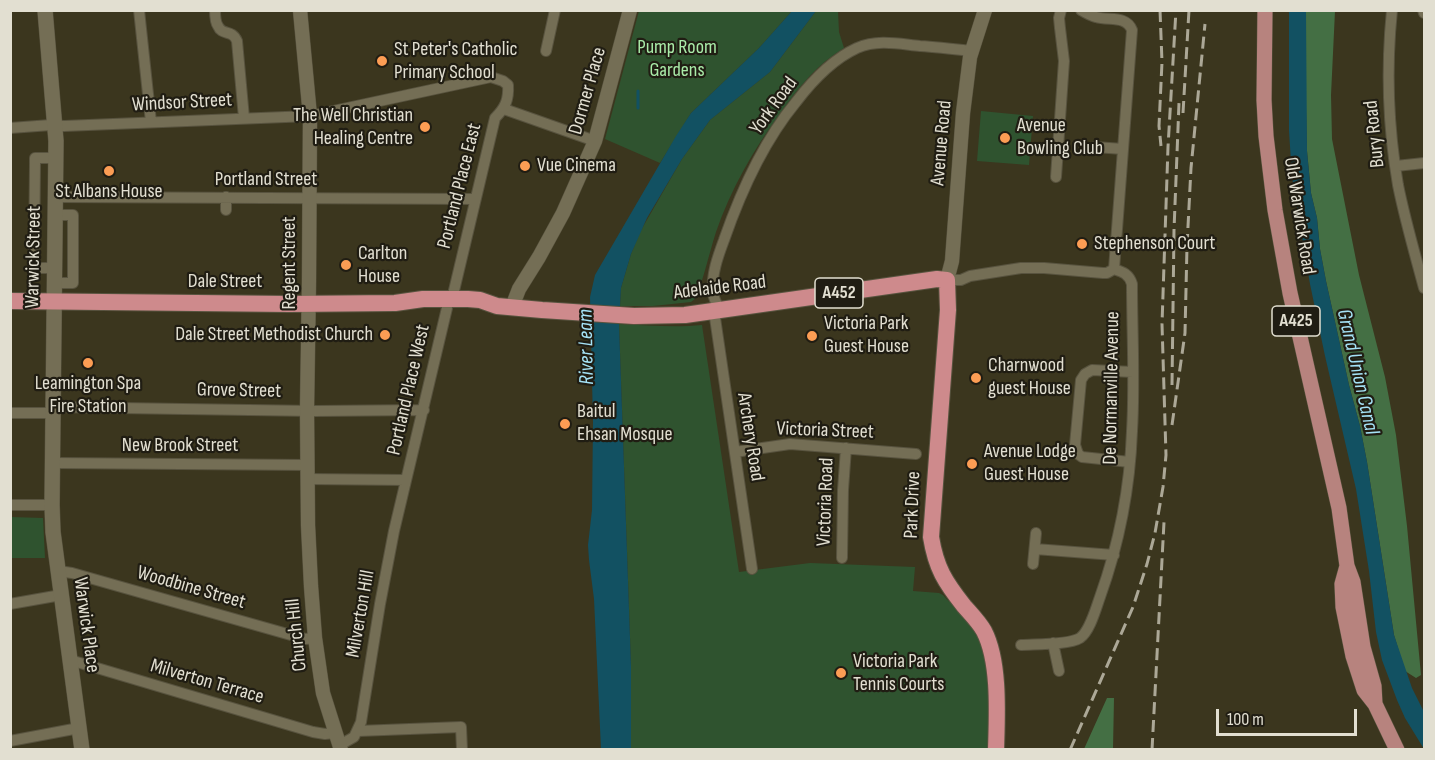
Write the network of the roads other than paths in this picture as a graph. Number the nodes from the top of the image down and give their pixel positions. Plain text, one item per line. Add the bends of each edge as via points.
1 (45, 10) edge
2 (139, 10) edge
3 (215, 10) edge
4 (300, 10) edge
5 (555, 10) edge
6 (630, 10) edge
7 (985, 10) edge
8 (1061, 10) edge
9 (1082, 10) edge
10 (1265, 10) edge
11 (1392, 10) edge
12 (1110, 15) edge
13 (546, 51) dead end
14 (970, 51) junction
15 (508, 85) joint
16 (504, 109) junction
17 (310, 116) junction
18 (244, 118) junction
19 (151, 122) junction
20 (56, 125) junction
21 (10, 128) edge
22 (595, 141) junction
23 (1095, 147) dead end
24 (1123, 149) junction
25 (56, 158) junction
26 (1425, 163) edge
27 (1396, 166) junction
28 (1056, 177) dead end
29 (56, 197) junction
30 (226, 198) junction
31 (310, 198) junction
32 (475, 199) junction
33 (226, 210) dead end
34 (56, 215) junction
35 (1114, 269) junction
36 (54, 276) junction
37 (947, 280) junction
38 (1425, 288) edge
39 (10, 301) edge
40 (55, 301) junction
41 (309, 303) junction
42 (449, 303) junction
43 (505, 306) junction
44 (716, 306) junction
45 (1133, 372) junction
46 (54, 410) junction
47 (307, 410) junction
48 (424, 410) junction
49 (10, 413) edge
50 (846, 448) junction
51 (735, 452) junction
52 (915, 453) dead end
53 (1130, 462) junction
54 (53, 463) junction
55 (308, 472) junction
56 (406, 480) junction
57 (10, 505) edge
58 (52, 505) junction
59 (308, 517) joint
60 (1036, 533) dead end
61 (1035, 549) junction
62 (1114, 555) junction
63 (842, 558) dead end
64 (1033, 564) dead end
65 (752, 569) dead end
66 (58, 571) junction
67 (61, 595) junction
68 (10, 604) edge
69 (315, 638) junction
70 (1053, 643) junction
71 (1021, 645) dead end
72 (70, 660) junction
73 (1059, 671) dead end
74 (79, 728) junction
75 (358, 731) junction
76 (10, 741) edge
77 (339, 743) edge
78 (82, 750) edge
79 (462, 750) edge
80 (996, 750) edge
81 (1397, 750) edge

1 - 20 main road, Warwick Street
2 - 19 street
3 - 18 street via 219,29 232,34 237,42
4 - 17 street, Regent Street
5 - 13 street
6 - 22 street, Dormer Place
7 - 14 street, Avenue Road
8 - 28 street via 1064,61
9 - 12 street via 1094,17
10 - 81 main road, Old Warwick Road / A425 via 1264,100 1274,201 1290,293 1340,508 1347,567 1342,584 1343,608 1357,672
11 - 27 street, Bury Road via 1388,81
12 - 24 street via 1130,24 1132,30
14 - 37 street, Avenue Road via 952,261
14 - 44 street, York Road via 880,42 857,48 820,75 780,124 745,187 714,275
15 - 16 street, Portland Place East
15 - 17 street, Windsor Street via 491,77
16 - 22 street
16 - 32 street, Portland Place East via 495,118
17 - 18 street, Windsor Street
17 - 31 street, Regent Street
18 - 19 street, Windsor Street
19 - 20 street, Windsor Street
20 - 21 street, Windsor Street
20 - 25 main road, Warwick Street
22 - 43 street, Dormer Place via 539,258
23 - 24 street
24 - 35 street
25 - 29 main road, Warwick Street
25 - 36 street via 35,158 34,268
26 - 27 street
27 - 38 street, Bury Road
29 - 30 street, Portland Street
29 - 34 main road, Warwick Street
30 - 31 street, Portland Street
30 - 33 street
31 - 32 street, Portland Street
31 - 41 street, Regent Street
32 - 42 street, Portland Place East
34 - 36 main road, Warwick Street
34 - 36 street via 73,215 73,283
35 - 37 street via 1103,273 1021,268
35 - 45 street, De Normanville Avenue via 1127,274 1132,284
36 - 40 main road, Warwick Street
37 - 44 highway, Adelaide Road / A452
37 - 80 highway, Park Drive via 931,537 942,576 981,626 989,644 996,701
39 - 40 highway, A452
40 - 41 highway, Dale Street / A452
40 - 46 main road, Warwick Street
41 - 42 highway, Dale Street / A452 via 395,303 423,299
41 - 47 street, Regent Street
42 - 43 highway, Adelaide Road / A452 via 479,309
42 - 48 street, Portland Place West
43 - 44 highway, Adelaide Road / A452 via 634,316 679,316
44 - 51 street, Archery Road
45 - 53 street, De Normanville Avenue
45 - 53 street via 1092,370 1083,376 1075,445 1082,457
46 - 47 street, Grove Street
46 - 49 street, Grove Street
46 - 54 main road, Warwick Street
47 - 48 street, Grove Street
47 - 55 street, Regent Street
48 - 56 street, Portland Place West
50 - 51 street, Victoria Street via 790,444
50 - 52 street, Victoria Street
50 - 63 street, Victoria Road
51 - 65 street, Archery Road
53 - 62 street, De Normanville Avenue
54 - 55 street, New Brook Street
54 - 58 main road, Warwick Street
55 - 56 street, New Brook Street
55 - 59 street, Regent Street
56 - 75 street, Milverton Hill
57 - 58 street
58 - 66 main road, Warwick Place
59 - 69 street, Church Hill
60 - 61 street
61 - 62 street
61 - 64 street
62 - 70 street, De Normanville Avenue via 1087,630 1080,638
66 - 67 main road, Warwick Place
66 - 69 street, Woodbine Street via 301,638
67 - 68 street
67 - 72 main road, Warwick Place
69 - 77 street, Church Hill via 323,693
70 - 71 street, De Normanville Avenue
70 - 73 street
72 - 74 main road, Warwick Place
72 - 77 street, Milverton Terrace via 325,734
74 - 76 street
74 - 78 main road, Warwick Place
75 - 77 street via 352,739
75 - 79 street via 461,727

